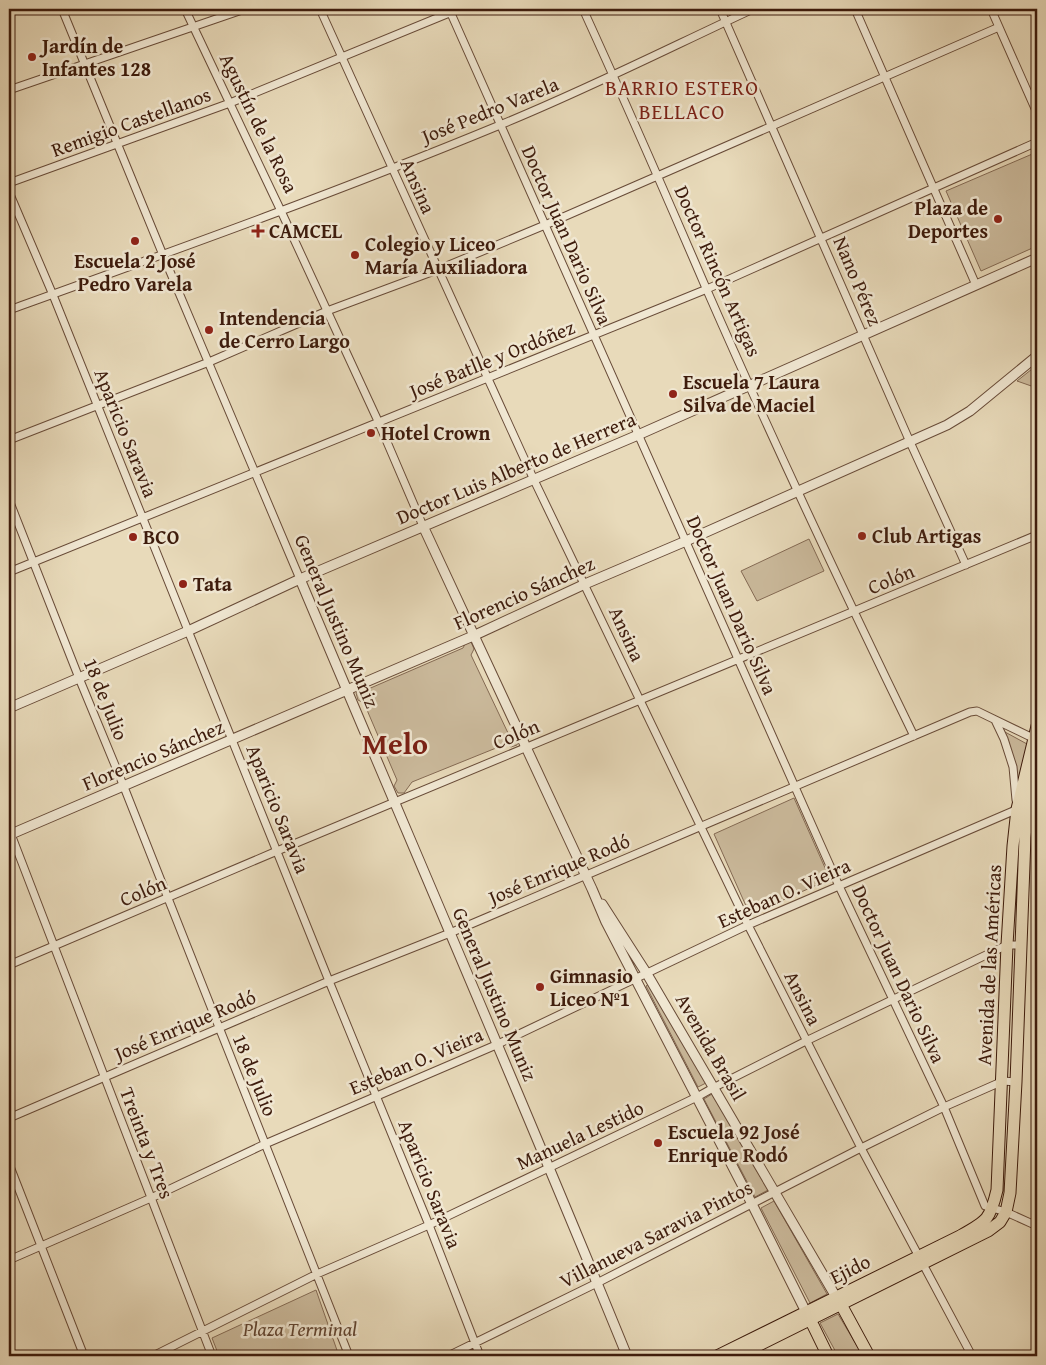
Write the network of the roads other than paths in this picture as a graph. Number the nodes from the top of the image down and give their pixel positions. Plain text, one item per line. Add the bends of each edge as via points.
1 (62, 9) edge
2 (185, 9) edge
3 (245, 9) edge
4 (320, 9) edge
5 (459, 9) edge
6 (583, 9) edge
7 (720, 9) edge
8 (753, 9) edge
9 (855, 9) edge
10 (991, 9) edge
11 (450, 10) edge
12 (725, 22) junction
13 (999, 27) junction
14 (194, 28) junction
15 (342, 58) junction
16 (86, 64) junction
17 (614, 76) junction
18 (886, 77) junction
19 (9, 90) edge
20 (230, 103) junction
21 (1037, 113) edge
22 (500, 125) junction
23 (771, 127) junction
24 (1037, 142) edge
25 (119, 144) junction
26 (392, 168) junction
27 (659, 176) junction
28 (9, 183) edge
29 (935, 188) junction
30 (9, 192) edge
31 (281, 211) junction
32 (545, 225) junction
33 (822, 238) junction
34 (163, 255) junction
35 (1037, 258) edge
36 (437, 270) junction
37 (976, 285) junction
38 (707, 289) junction
39 (53, 295) junction
40 (9, 310) edge
41 (328, 312) junction
42 (594, 336) junction
43 (864, 336) junction
44 (1037, 356) edge
45 (210, 362) junction
46 (488, 379) junction
47 (751, 385) junction
48 (97, 405) junction
49 (378, 422) junction
50 (638, 435) junction
51 (9, 440) edge
52 (910, 442) junction
53 (256, 473) junction
54 (534, 480) junction
55 (798, 492) junction
56 (9, 500) edge
57 (143, 518) junction
58 (423, 526) junction
59 (1037, 536) edge
60 (686, 541) junction
61 (34, 563) junction
62 (966, 565) junction
63 (9, 572) edge
64 (300, 579) junction
65 (585, 584) junction
66 (854, 612) junction
67 (188, 631) junction
68 (473, 636) junction
69 (739, 660) junction
70 (79, 678) junction
71 (347, 690) junction
72 (639, 700) junction
73 (9, 708) edge
74 (995, 719) junction
75 (1037, 726) edge
76 (914, 736) junction
77 (232, 739) junction
78 (1035, 740) edge
79 (526, 748) junction
80 (1037, 771) edge
81 (124, 786) junction
82 (796, 786) junction
83 (395, 803) junction
84 (1023, 809) junction
85 (700, 826) junction
86 (9, 833) edge
87 (277, 851) junction
88 (586, 876) junction
89 (839, 886) junction
90 (592, 889) junction
91 (167, 898) junction
92 (748, 925) junction
93 (450, 933) junction
94 (1007, 945) junction
95 (1021, 945) junction
96 (54, 946) junction
97 (9, 965) edge
98 (647, 974) junction
99 (636, 980) junction
100 (329, 981) junction
101 (894, 998) junction
102 (219, 1029) junction
103 (806, 1041) junction
104 (496, 1045) junction
105 (105, 1078) junction
106 (1003, 1081) junction
107 (1016, 1082) junction
108 (713, 1088) junction
109 (376, 1096) junction
110 (697, 1098) junction
111 (944, 1107) junction
112 (9, 1118) edge
113 (265, 1144) junction
114 (861, 1148) junction
115 (9, 1164) edge
116 (550, 1167) junction
117 (775, 1192) junction
118 (151, 1198) junction
119 (752, 1204) junction
120 (993, 1208) junction
121 (1006, 1212) junction
122 (429, 1225) junction
123 (1037, 1226) edge
124 (40, 1246) junction
125 (9, 1260) edge
126 (920, 1260) junction
127 (317, 1274) junction
128 (597, 1283) junction
129 (839, 1300) junction
130 (808, 1316) junction
131 (203, 1332) junction
132 (475, 1343) junction
133 (84, 1356) edge
134 (153, 1356) edge
135 (212, 1356) edge
136 (349, 1356) edge
137 (448, 1356) edge
138 (480, 1356) edge
139 (627, 1356) edge
140 (717, 1356) edge
141 (737, 1356) edge
142 (828, 1356) edge
143 (869, 1356) edge
144 (972, 1356) edge

1 - 16 street, General Justino Muniz
2 - 14 street, Agustín de la Rosa
3 - 14 street
4 - 15 street, Ansina
5 - 11 street, Remigio Castellanos
6 - 17 street, Doctor Rincón Artigas
7 - 12 street, Nano Pérez
8 - 12 street, José Pedro Varela
9 - 18 street
10 - 13 street
11 - 15 street, Remigio Castellanos
11 - 22 street, Doctor Juan Dario Silva
12 - 17 street, José Pedro Varela
12 - 23 street, Nano Pérez
13 - 18 street
13 - 21 street
14 - 16 street
14 - 20 street, Agustín de la Rosa
15 - 20 street, Remigio Castellanos
15 - 26 street, Ansina
16 - 19 street
16 - 25 street, General Justino Muniz
17 - 22 street, José Pedro Varela
17 - 27 street, Doctor Rincón Artigas
18 - 23 street
18 - 29 street
20 - 25 street, Remigio Castellanos
20 - 31 street, Agustín de la Rosa
22 - 26 street, José Pedro Varela
22 - 32 street, Doctor Juan Dario Silva
23 - 27 street
23 - 33 street, Nano Pérez
24 - 29 street, José Batlle y Ordóñez
25 - 28 street, Remigio Castellanos
25 - 34 street, General Justino Muniz
26 - 31 street, José Pedro Varela
26 - 36 street, Ansina
27 - 32 street
27 - 38 street, Doctor Rincón Artigas
29 - 33 street, José Batlle y Ordóñez
29 - 37 street
30 - 39 street, Aparicio Saravia
31 - 34 street, José Pedro Varela
31 - 41 street, Agustín de la Rosa
32 - 36 street
32 - 42 street, Doctor Juan Dario Silva
33 - 38 street, José Batlle y Ordóñez
33 - 43 street, Nano Pérez
34 - 39 street, José Pedro Varela
34 - 45 street, General Justino Muniz
35 - 37 street, Doctor Luis Alberto de Herrera
36 - 41 street
36 - 46 street, Ansina
37 - 43 street, Doctor Luis Alberto de Herrera
38 - 42 street, José Batlle y Ordóñez
38 - 47 street, Doctor Rincón Artigas
39 - 40 street, José Pedro Varela
39 - 48 street, Aparicio Saravia
41 - 45 street
41 - 49 street, Agustín de la Rosa
42 - 46 street, José Batlle y Ordóñez
42 - 50 street, Doctor Juan Dario Silva
43 - 47 street, Doctor Luis Alberto de Herrera
43 - 52 street, Nano Pérez
44 - 52 street, Florencio Sánchez via 970,411
45 - 48 street
45 - 53 street, General Justino Muniz
46 - 49 street, José Batlle y Ordóñez
46 - 54 street, Ansina
47 - 50 street, Doctor Luis Alberto de Herrera
47 - 55 street, Doctor Rincón Artigas
48 - 51 street
48 - 57 street, Aparicio Saravia
49 - 53 street, José Batlle y Ordóñez
49 - 58 street, Agustín de la Rosa
50 - 54 street, Doctor Luis Alberto de Herrera
50 - 60 street, Doctor Juan Dario Silva
52 - 55 street, Florencio Sánchez
52 - 62 street, Nano Pérez
53 - 57 street, José Batlle y Ordóñez
53 - 64 street, General Justino Muniz
54 - 58 street, Doctor Luis Alberto de Herrera
54 - 65 street, Ansina
55 - 60 street, Florencio Sánchez
55 - 66 street, Doctor Rincón Artigas
56 - 61 street, 18 de Julio
57 - 61 street, José Batlle y Ordóñez
57 - 67 street, Aparicio Saravia
58 - 64 street, Doctor Luis Alberto de Herrera
58 - 68 street, Agustín de la Rosa
59 - 62 street, Colón
60 - 65 street, Florencio Sánchez
60 - 69 street, Doctor Juan Dario Silva
61 - 63 street, José Batlle y Ordóñez
61 - 70 street, 18 de Julio
62 - 66 street, Colón
64 - 67 street, Doctor Luis Alberto de Herrera
64 - 71 street, General Justino Muniz
65 - 68 street, Florencio Sánchez
65 - 72 street, Ansina
66 - 69 street, Colón
66 - 76 street, Doctor Rincón Artigas
67 - 70 street, Doctor Luis Alberto de Herrera
67 - 77 street, Aparicio Saravia
68 - 71 street, Florencio Sánchez
68 - 79 street, Avenida Brasil
69 - 72 street, Colón
69 - 82 street, Doctor Juan Dario Silva
70 - 73 street, Doctor Luis Alberto de Herrera
70 - 81 street, 18 de Julio
71 - 77 street, Florencio Sánchez
71 - 83 street, General Justino Muniz
72 - 79 street, Colón
72 - 85 street, Ansina
74 - 76 street, José Enrique Rodó via 977,711 970,712
74 - 78 street, José Enrique Rodó
74 - 84 street via 1013,766
75 - 78 main road, Avenida de las Américas
76 - 82 street, José Enrique Rodó
77 - 81 street, Florencio Sánchez
77 - 87 street, Aparicio Saravia
78 - 84 main road, Avenida de las Américas
79 - 83 street, Colón
79 - 88 street, Avenida Brasil
80 - 84 main road, Avenida de las Américas
81 - 86 street, Florencio Sánchez
81 - 91 street, 18 de Julio
82 - 85 street, José Enrique Rodó
82 - 89 street, Doctor Juan Dario Silva
83 - 87 street, Colón
83 - 93 street, General Justino Muniz
84 - 89 street, Esteban O. Vieira
84 - 94 main road, Avenida de las Américas via 1013,846
84 - 95 main road, Avenida de las Américas
85 - 88 street, José Enrique Rodó
85 - 92 street, Ansina
86 - 96 street, Treinta y Tres
87 - 91 street, Colón
87 - 100 street, Aparicio Saravia
88 - 90 street, Avenida Brasil
88 - 93 street, José Enrique Rodó
89 - 92 street, Esteban O. Vieira
89 - 101 street, Doctor Juan Dario Silva
90 - 98 street, Avenida Brasil
90 - 99 street, Avenida Brasil
91 - 96 street, Colón
91 - 102 street, 18 de Julio
92 - 98 street, Esteban O. Vieira
92 - 103 street, Ansina
93 - 100 street, José Enrique Rodó
93 - 104 street, General Justino Muniz
94 - 95 street, Manuela Lestido
94 - 101 street, Manuela Lestido
94 - 106 main road, Avenida de las Américas
95 - 107 main road, Avenida de las Américas
96 - 97 street, Colón
96 - 105 street, Treinta y Tres
98 - 99 street, Esteban O. Vieira
98 - 108 street, Avenida Brasil
99 - 104 street, Esteban O. Vieira
99 - 110 street, Avenida Brasil
100 - 102 street, José Enrique Rodó
100 - 109 street, Aparicio Saravia
101 - 103 street, Manuela Lestido
101 - 111 street, Doctor Juan Dario Silva
102 - 105 street, José Enrique Rodó
102 - 113 street, 18 de Julio
103 - 108 street, Manuela Lestido
103 - 114 street, Ansina
104 - 109 street, Esteban O. Vieira
104 - 116 street, General Justino Muniz
105 - 112 street, José Enrique Rodó
105 - 118 street, Treinta y Tres
106 - 107 street, Villanueva Saravia Pintos
106 - 111 street, Villanueva Saravia Pintos
106 - 120 main road, Avenida de las Américas via 997,1190
107 - 121 main road, Avenida de las Américas via 1010,1193
108 - 110 street, Manuela Lestido
108 - 117 street, Avenida Brasil
109 - 113 street, Esteban O. Vieira
109 - 122 street, Aparicio Saravia
110 - 116 street, Manuela Lestido
110 - 119 street, Avenida Brasil
111 - 114 street, Villanueva Saravia Pintos
111 - 120 street, Doctor Juan Dario Silva via 985,1206
113 - 118 street, Esteban O. Vieira
113 - 127 street, 18 de Julio
114 - 117 street, Villanueva Saravia Pintos
114 - 126 street, Ansina
115 - 124 street
116 - 122 street, Manuela Lestido
116 - 128 street, General Justino Muniz
117 - 119 street, Villanueva Saravia Pintos
117 - 129 street, Avenida Brasil
118 - 124 street, Esteban O. Vieira
118 - 131 street, Treinta y Tres
119 - 128 street, Villanueva Saravia Pintos
119 - 130 street, Avenida Brasil
120 - 121 street
120 - 126 main road, Ejido via 982,1224
121 - 123 street
121 - 126 main road, Ejido via 1000,1222 988,1231
122 - 127 street, Manuela Lestido
122 - 132 street, Aparicio Saravia
124 - 125 street, Esteban O. Vieira
124 - 133 street
126 - 129 main road, Ejido
126 - 144 street, Ansina
127 - 131 street, Manuela Lestido
127 - 136 street, 18 de Julio
128 - 132 street, Villanueva Saravia Pintos
128 - 139 street, General Justino Muniz
129 - 130 main road, Ejido
129 - 143 main road, Avenida Brasil
130 - 140 main road, Ejido
130 - 141 main road, Ejido
130 - 142 main road, Avenida Brasil
131 - 134 street, Manuela Lestido
131 - 135 street, Treinta y Tres
132 - 137 street, Villanueva Saravia Pintos
132 - 138 street, Aparicio Saravia

